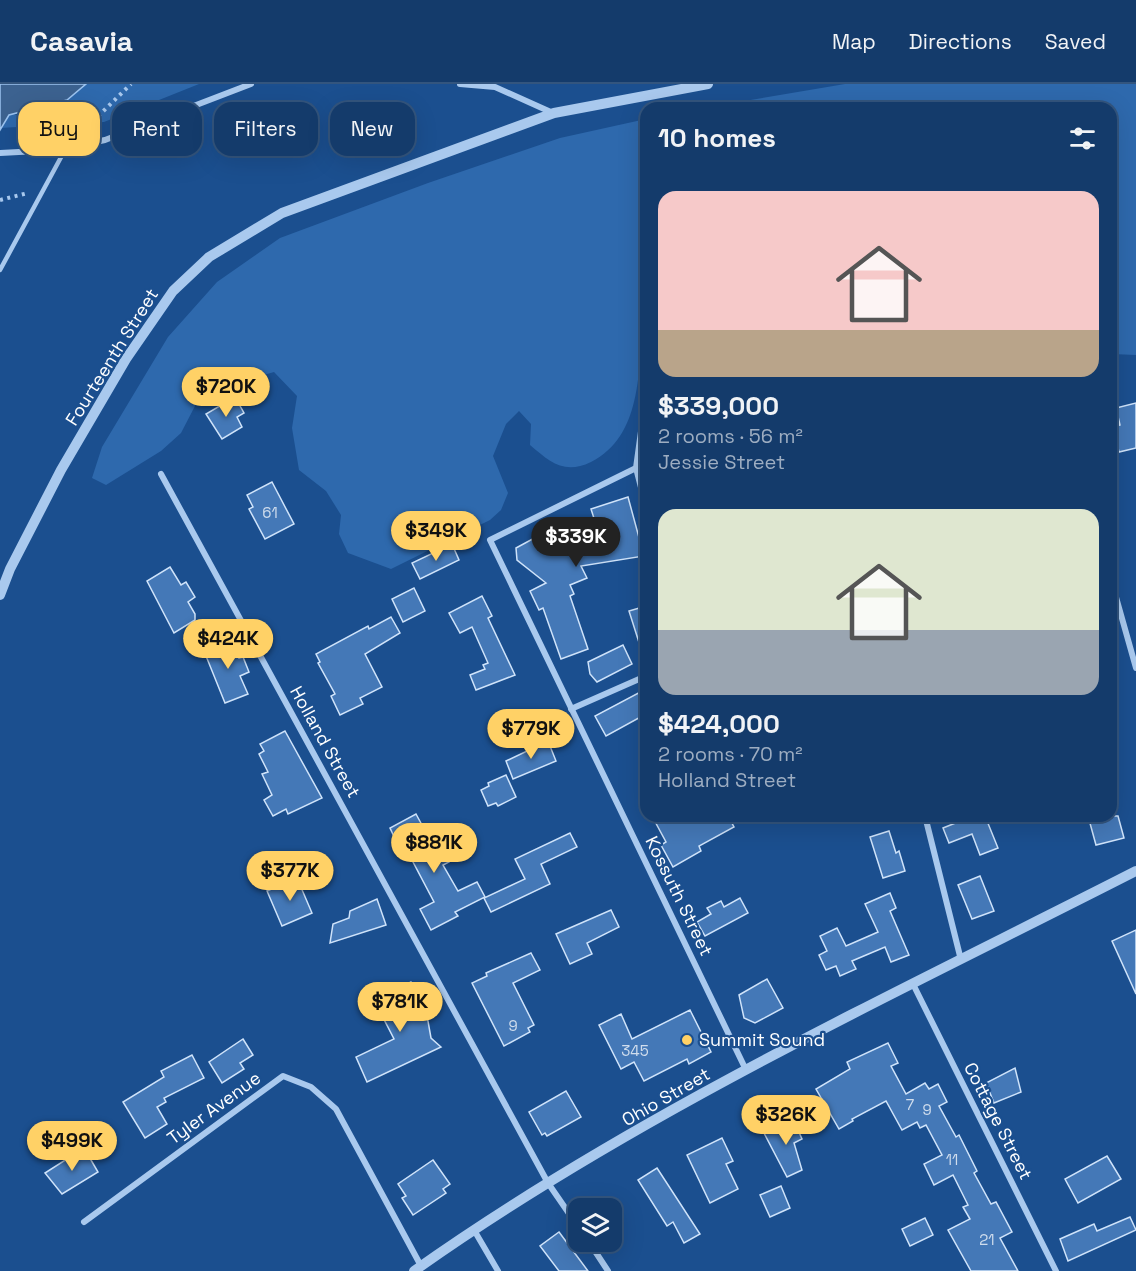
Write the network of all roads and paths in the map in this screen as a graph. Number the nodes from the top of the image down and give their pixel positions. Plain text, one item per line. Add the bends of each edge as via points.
1 (131, 84) edge
2 (251, 84) edge
3 (460, 84) edge
4 (708, 84) edge
5 (554, 113) junction
6 (100, 115) edge
7 (100, 141) edge
8 (0, 153) edge
9 (18, 154) edge
10 (62, 156) edge
11 (44, 190) junction
12 (0, 200) edge
13 (0, 270) edge
14 (640, 439) edge
15 (636, 468) junction
16 (161, 474) dead end
17 (640, 484) edge
18 (0, 595) edge
19 (1117, 601) edge
20 (1136, 668) edge
21 (640, 679) edge
22 (572, 709) junction
23 (926, 822) edge
24 (1136, 871) edge
25 (961, 960) junction
26 (913, 984) junction
27 (746, 1070) junction
28 (548, 1183) junction
29 (568, 1212) edge
30 (84, 1222) dead end
31 (474, 1230) junction
32 (596, 1252) edge
33 (417, 1268) edge
34 (498, 1271) edge
35 (608, 1271) edge
36 (1056, 1271) edge

1 - 6 path
2 - 7 street
3 - 5 street via 495,87
4 - 5 street, Fourteenth Street
5 - 18 street, Fourteenth Street via 282,213 209,257 173,291 126,359 61,470
8 - 9 street
10 - 11 lane
11 - 12 path
11 - 13 lane
14 - 15 street
15 - 17 street
15 - 22 street, Kossuth Street via 490,540
16 - 28 street, Holland Street
19 - 20 street
21 - 22 street
22 - 27 street, Kossuth Street
23 - 25 street
24 - 25 street, Ohio Street
25 - 26 street, Ohio Street
26 - 27 street, Ohio Street
26 - 36 street, Cottage Street
27 - 28 street, Ohio Street
28 - 29 street, Holland Street
28 - 31 street, Ohio Street
30 - 33 street, Tyler Avenue via 283,1076 310,1087 336,1109
31 - 33 street, Ohio Street
31 - 34 street
32 - 35 street

